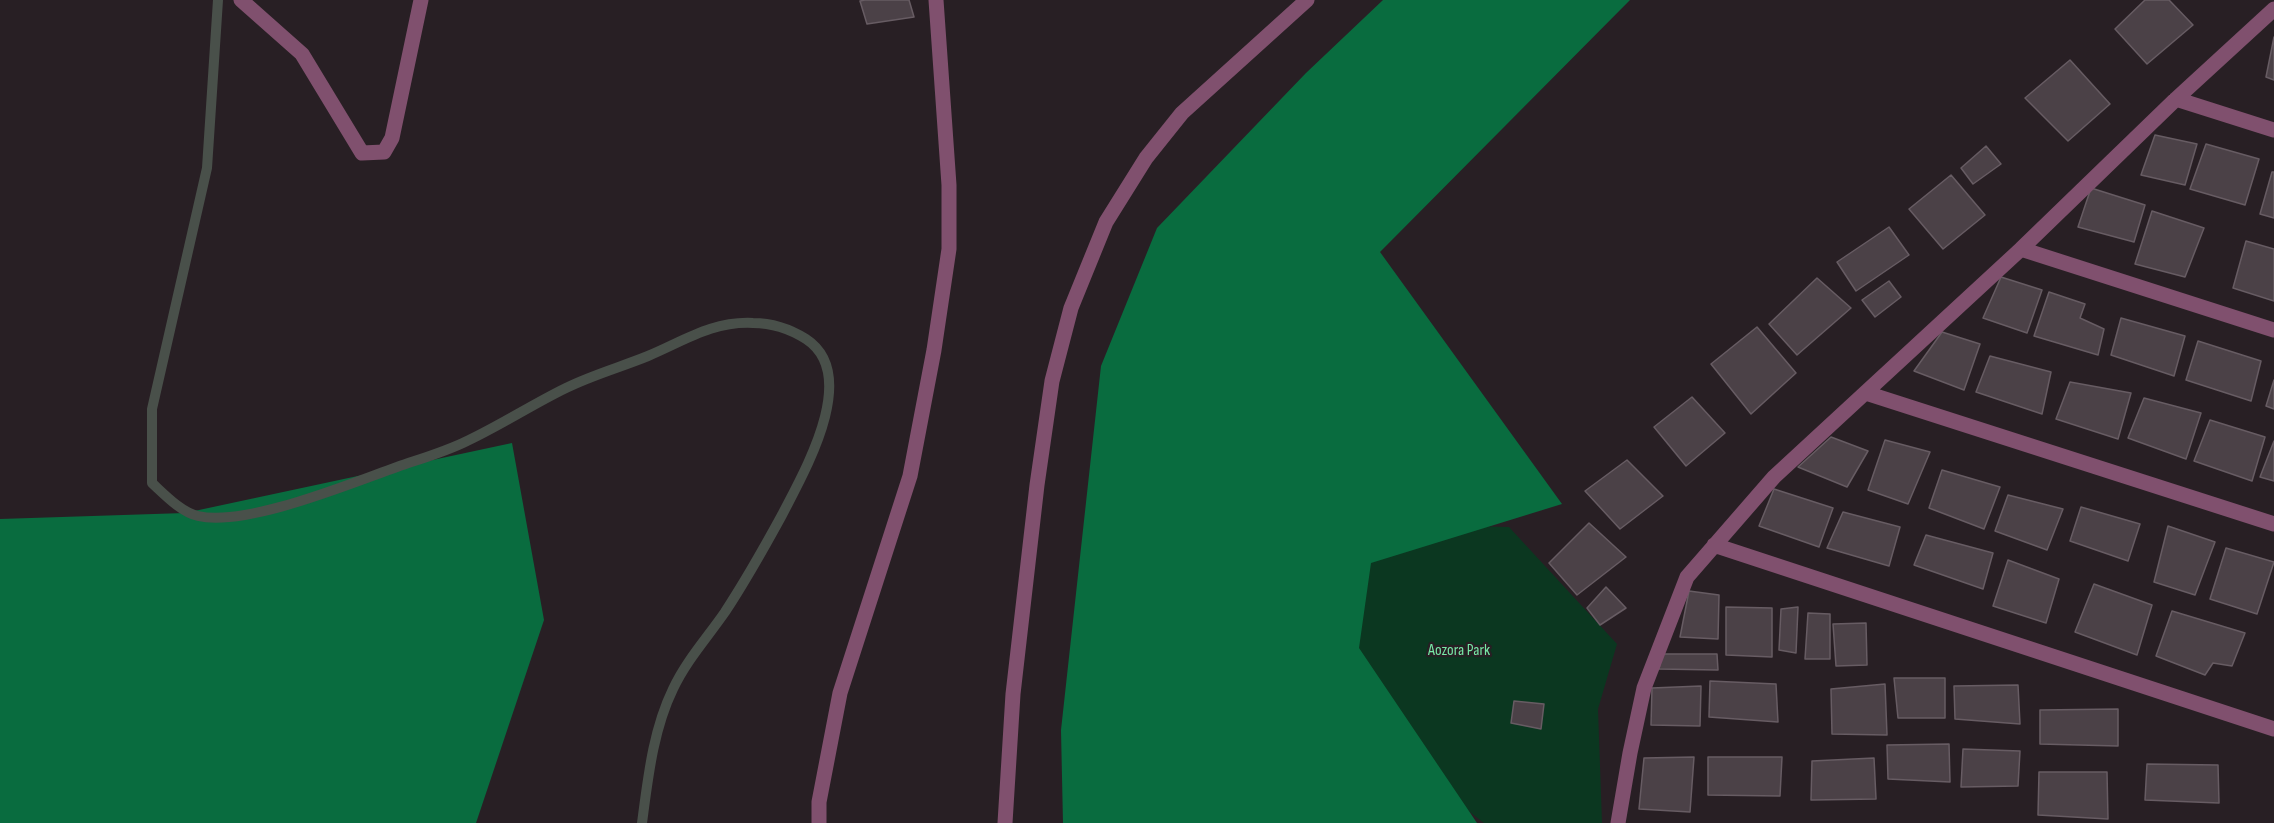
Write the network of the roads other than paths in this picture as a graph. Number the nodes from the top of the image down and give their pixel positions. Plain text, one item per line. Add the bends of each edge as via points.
1 (241, 0) edge
2 (421, 0) edge
3 (936, 0) edge
4 (1307, 0) edge
5 (2274, 9) edge
6 (2176, 99) junction
7 (2274, 130) edge
8 (2021, 249) junction
9 (2274, 330) edge
10 (1866, 393) junction
11 (2274, 524) edge
12 (1714, 545) junction
13 (2274, 729) edge
14 (819, 823) edge
15 (1005, 823) edge
16 (1618, 823) edge

1 - 2 street via 302,54 362,153 384,152 392,138
3 - 14 street via 949,185 949,249 910,476 840,693 819,802
4 - 15 street via 1182,113 1146,158 1106,222 1071,308 1052,381 1037,485 1013,694
5 - 6 street
6 - 7 street
6 - 8 street
8 - 9 street
8 - 10 street
10 - 11 street
10 - 12 street via 1774,477
12 - 13 street
12 - 16 street via 1687,578 1644,688

